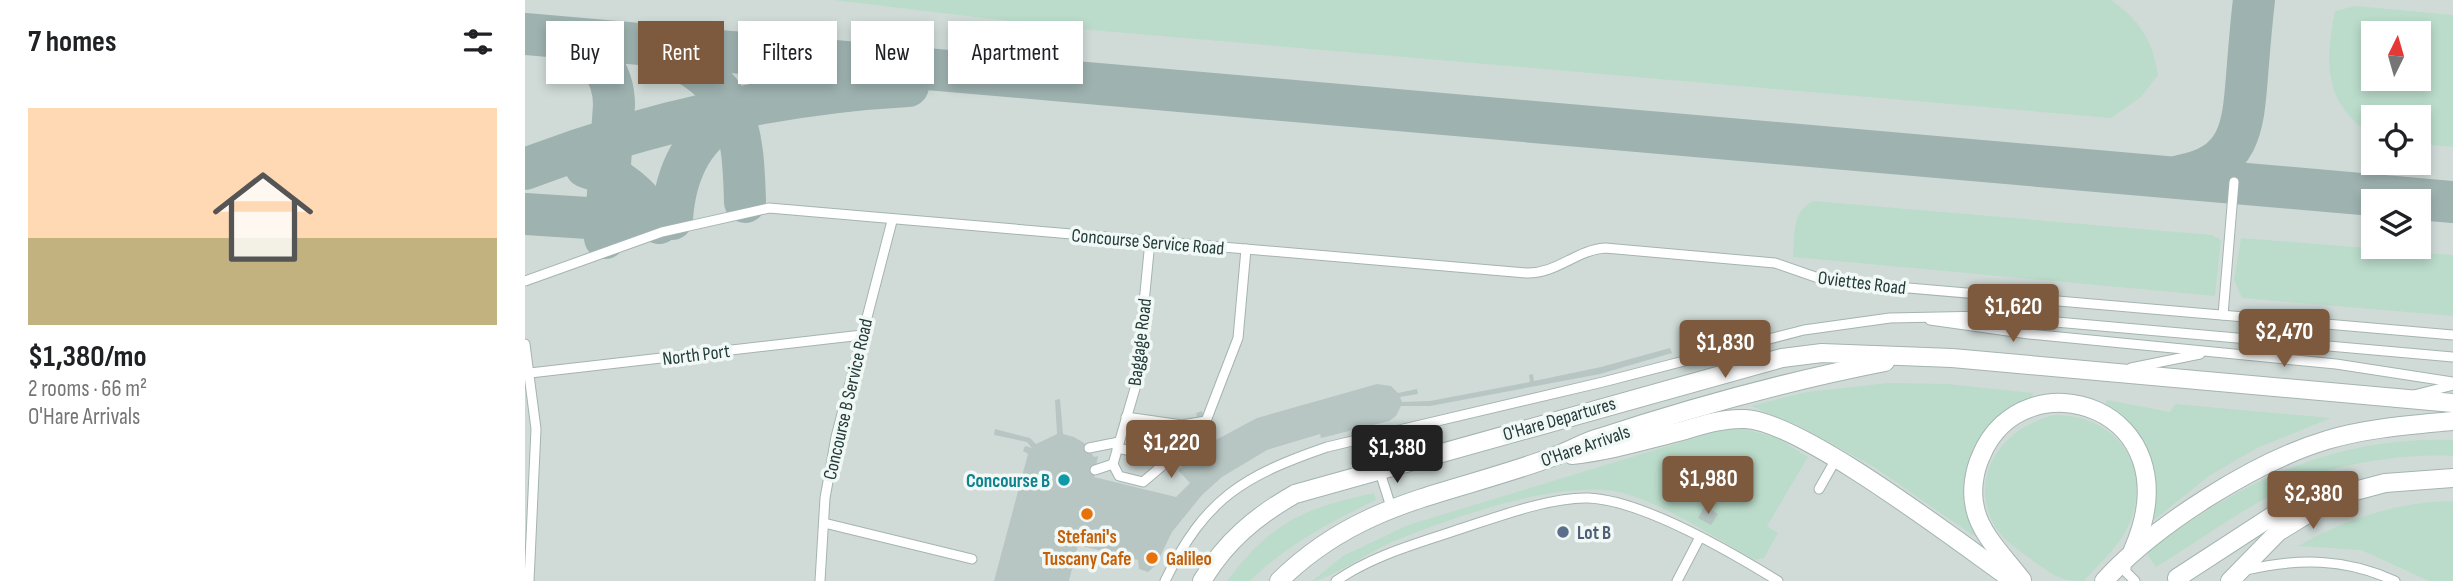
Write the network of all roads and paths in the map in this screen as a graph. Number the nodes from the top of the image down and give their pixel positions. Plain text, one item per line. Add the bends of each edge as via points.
1 (2234, 182) dead end
2 (892, 220) junction
3 (1150, 241) junction
4 (1246, 249) junction
5 (1775, 263) joint
6 (525, 281) edge
7 (2223, 315) junction
8 (1902, 317) junction
9 (862, 335) junction
10 (2453, 335) edge
11 (525, 344) edge
12 (2212, 352) junction
13 (1913, 356) junction
14 (2453, 357) edge
15 (2111, 372) junction
16 (530, 373) junction
17 (2453, 383) edge
18 (2399, 398) junction
19 (2453, 403) edge
20 (1126, 417) junction
21 (2453, 421) edge
22 (1188, 425) junction
23 (1118, 445) junction
24 (1089, 448) dead end
25 (1555, 457) junction
26 (1171, 459) junction
27 (1836, 459) junction
28 (1112, 464) junction
29 (1379, 469) junction
30 (1095, 470) dead end
31 (2453, 478) edge
32 (2385, 483) junction
33 (1819, 489) dead end
34 (1391, 507) junction
35 (824, 523) junction
36 (1700, 537) junction
37 (2132, 551) junction
38 (972, 559) dead end
39 (2234, 576) edge
40 (529, 581) edge
41 (820, 581) edge
42 (1165, 581) edge
43 (1202, 581) edge
44 (1279, 581) edge
45 (1336, 581) edge
46 (1677, 581) edge
47 (1778, 581) edge
48 (2014, 581) edge
49 (2023, 581) edge
50 (2104, 581) edge
51 (2135, 581) edge
52 (2173, 581) edge
53 (2395, 581) edge

1 - 7 lane
2 - 3 lane, Concourse Service Road
2 - 6 lane, Concourse Service Road via 769,208 662,232
2 - 9 lane, Concourse B Service Road
3 - 4 lane, Concourse Service Road
3 - 20 lane, Baggage Road via 1136,385
4 - 5 lane, Concourse Service Road via 1543,274 1605,248
4 - 22 lane via 1238,338 1213,410 1206,421
5 - 7 lane, Oviettes Road via 1827,281
7 - 10 lane, Oviettes Road
8 - 12 lane
8 - 14 lane via 1988,316
8 - 42 lane via 1793,332 1327,447 1262,471 1220,501 1187,540
9 - 16 lane, North Port
9 - 35 lane, Concourse B Service Road via 836,437
11 - 16 lane
12 - 15 lane
12 - 17 lane via 2336,363
13 - 15 street
13 - 25 street, O'Hare Arrivals via 1758,390 1596,438
13 - 29 street, O'Hare Departures via 1822,352 1782,358
15 - 18 street
16 - 40 lane via 536,429
17 - 18 lane
18 - 19 street
20 - 22 lane
20 - 23 lane, Baggage Road
21 - 37 street via 2351,435 2299,450 2209,499
22 - 26 lane via 1185,444
23 - 24 lane
23 - 26 lane
23 - 28 lane, Baggage Road
25 - 27 street via 1601,452 1719,421 1745,419 1768,423
25 - 34 street, O'Hare Arrivals
26 - 28 lane via 1143,482 1119,476
27 - 33 lane
27 - 48 street
28 - 30 lane
29 - 34 lane
29 - 43 street, O'Hare Departures via 1295,494 1273,507 1226,546
31 - 32 street
32 - 39 street via 2341,496 2300,517
32 - 52 street via 2280,511
34 - 44 street, O'Hare Arrivals via 1318,546
35 - 38 lane
35 - 41 lane, Concourse B Service Road
36 - 45 lane via 1624,505 1573,499 1392,552
36 - 46 lane
36 - 47 lane
37 - 49 street via 2142,528 2148,492 2143,458 2134,440 2093,410 2068,404 2038,406 2007,421 1993,434 1979,459 1973,486 1975,509 1983,527
37 - 50 street
37 - 51 lane via 2126,572
39 - 53 lane via 2299,561 2336,562 2367,568

